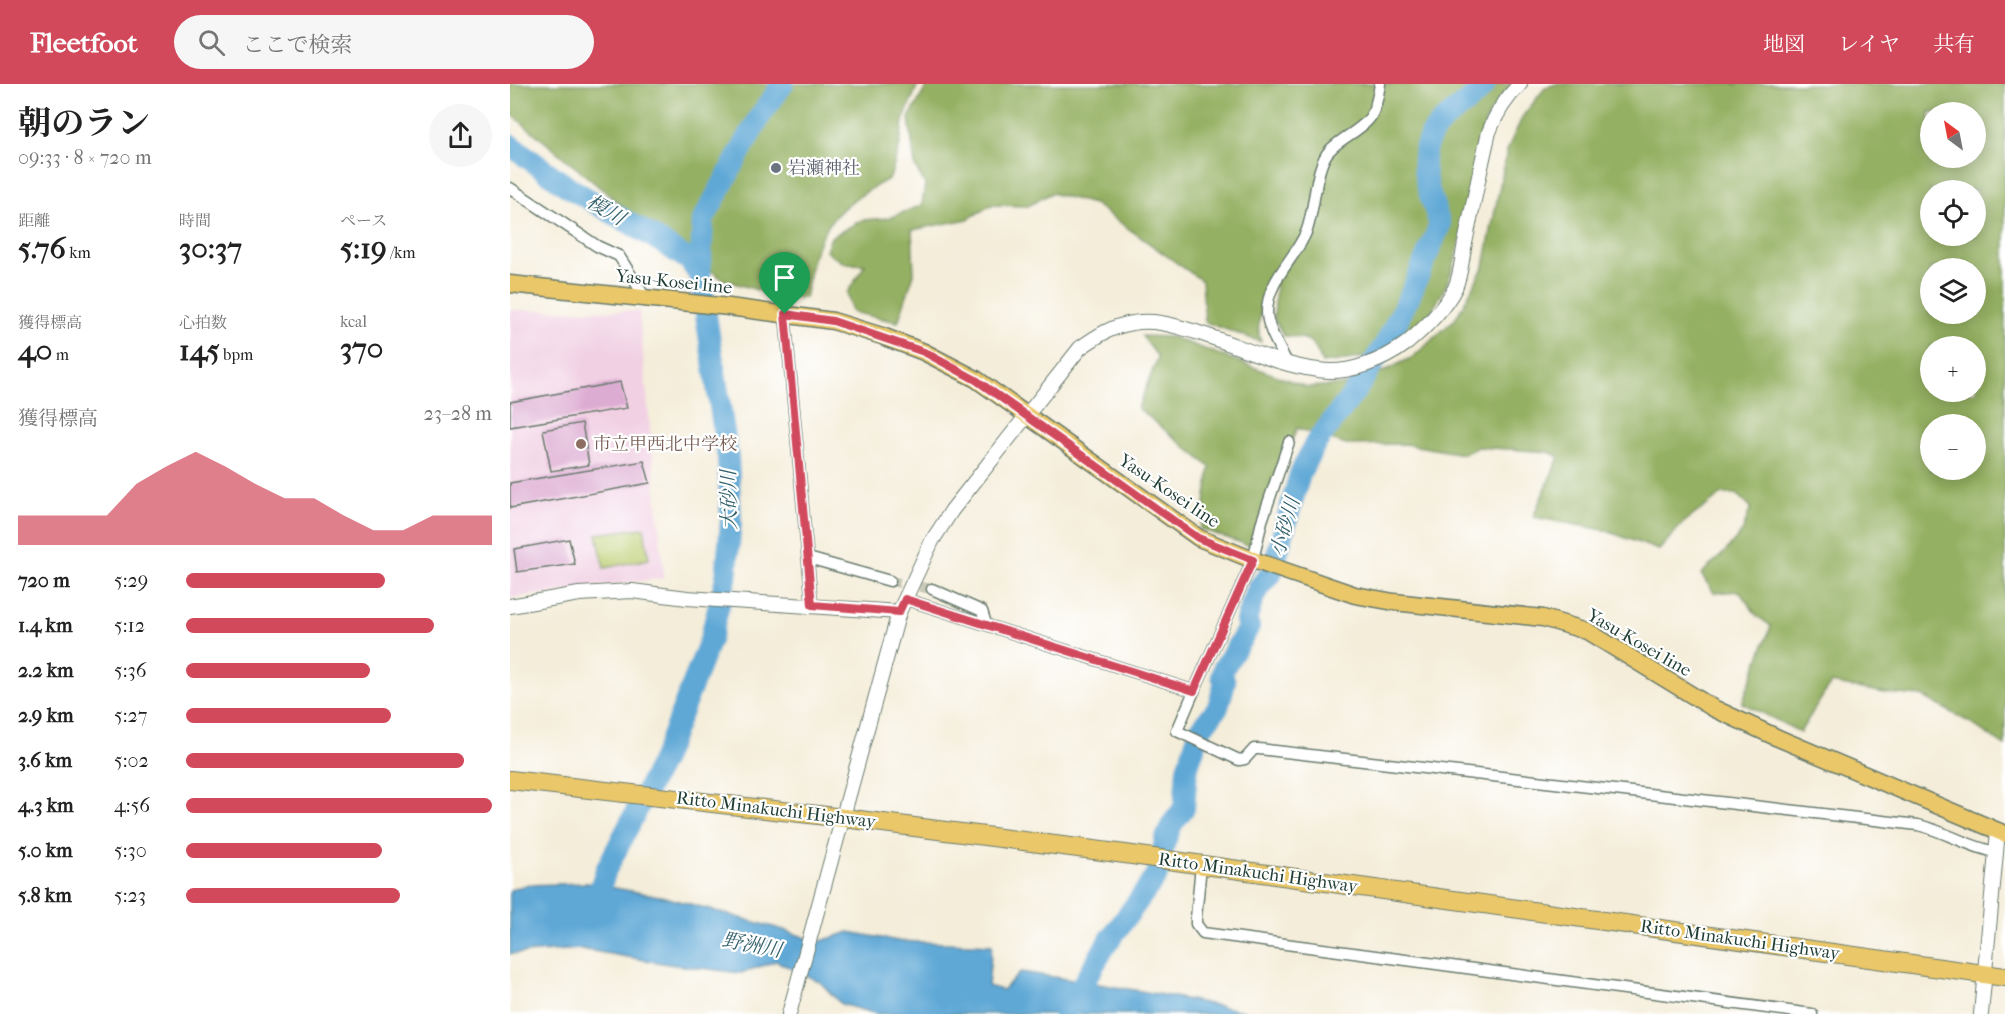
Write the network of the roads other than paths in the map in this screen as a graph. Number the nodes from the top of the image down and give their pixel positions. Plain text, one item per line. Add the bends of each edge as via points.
1 (1380, 84) edge
2 (1520, 84) edge
3 (510, 188) edge
4 (510, 284) edge
5 (646, 299) junction
6 (785, 314) junction
7 (1287, 363) junction
8 (1027, 417) junction
9 (1289, 442) dead end
10 (808, 558) junction
11 (1268, 565) junction
12 (890, 581) tunnel mouth
13 (932, 589) tunnel mouth
14 (905, 599) junction
15 (812, 605) junction
16 (510, 606) edge
17 (899, 612) junction
18 (986, 624) junction
19 (1194, 691) junction
20 (510, 780) edge
21 (1949, 809) junction
22 (844, 818) junction
23 (1936, 829) junction
24 (2002, 833) edge
25 (1996, 852) junction
26 (1201, 865) junction
27 (1985, 974) junction
28 (2005, 976) edge
29 (789, 1014) edge
30 (1812, 1014) edge
31 (1981, 1014) edge

1 - 7 street via 1368,119 1329,151 1322,162 1306,233 1270,297 1268,319
2 - 7 street via 1500,109 1489,132 1455,287 1441,309 1419,334 1369,364 1319,371
3 - 5 street via 597,246 619,256
4 - 5 main road, Yasu-Kosei line
5 - 6 main road, Yasu-Kosei line
6 - 8 main road, Yasu-Kosei line via 833,321 924,352 976,380
6 - 10 street
7 - 8 street via 1173,325 1133,322 1101,333 1080,348
8 - 11 main road, Yasu-Kosei line via 1198,538
8 - 14 street via 952,510 932,541
9 - 11 street via 1262,521
10 - 12 street
10 - 15 street
11 - 19 street
11 - 21 main road, Yasu-Kosei line via 1355,595 1543,618 1587,631 1713,708
13 - 18 street via 982,611
14 - 17 street
14 - 18 street
15 - 16 street via 632,591 579,594
15 - 17 street
17 - 22 street
18 - 19 street
19 - 23 street via 1177,731 1239,760 1259,749
20 - 22 highway, Ritto Minakuchi Highway
21 - 23 street
21 - 24 main road, Yasu-Kosei line
22 - 26 highway, Ritto Minakuchi Highway
22 - 29 street
23 - 25 street via 1979,849
24 - 25 street
25 - 27 street
26 - 27 highway, Ritto Minakuchi Highway
26 - 30 street via 1196,924 1203,933
27 - 28 highway, Ritto Minakuchi Highway
27 - 31 street

